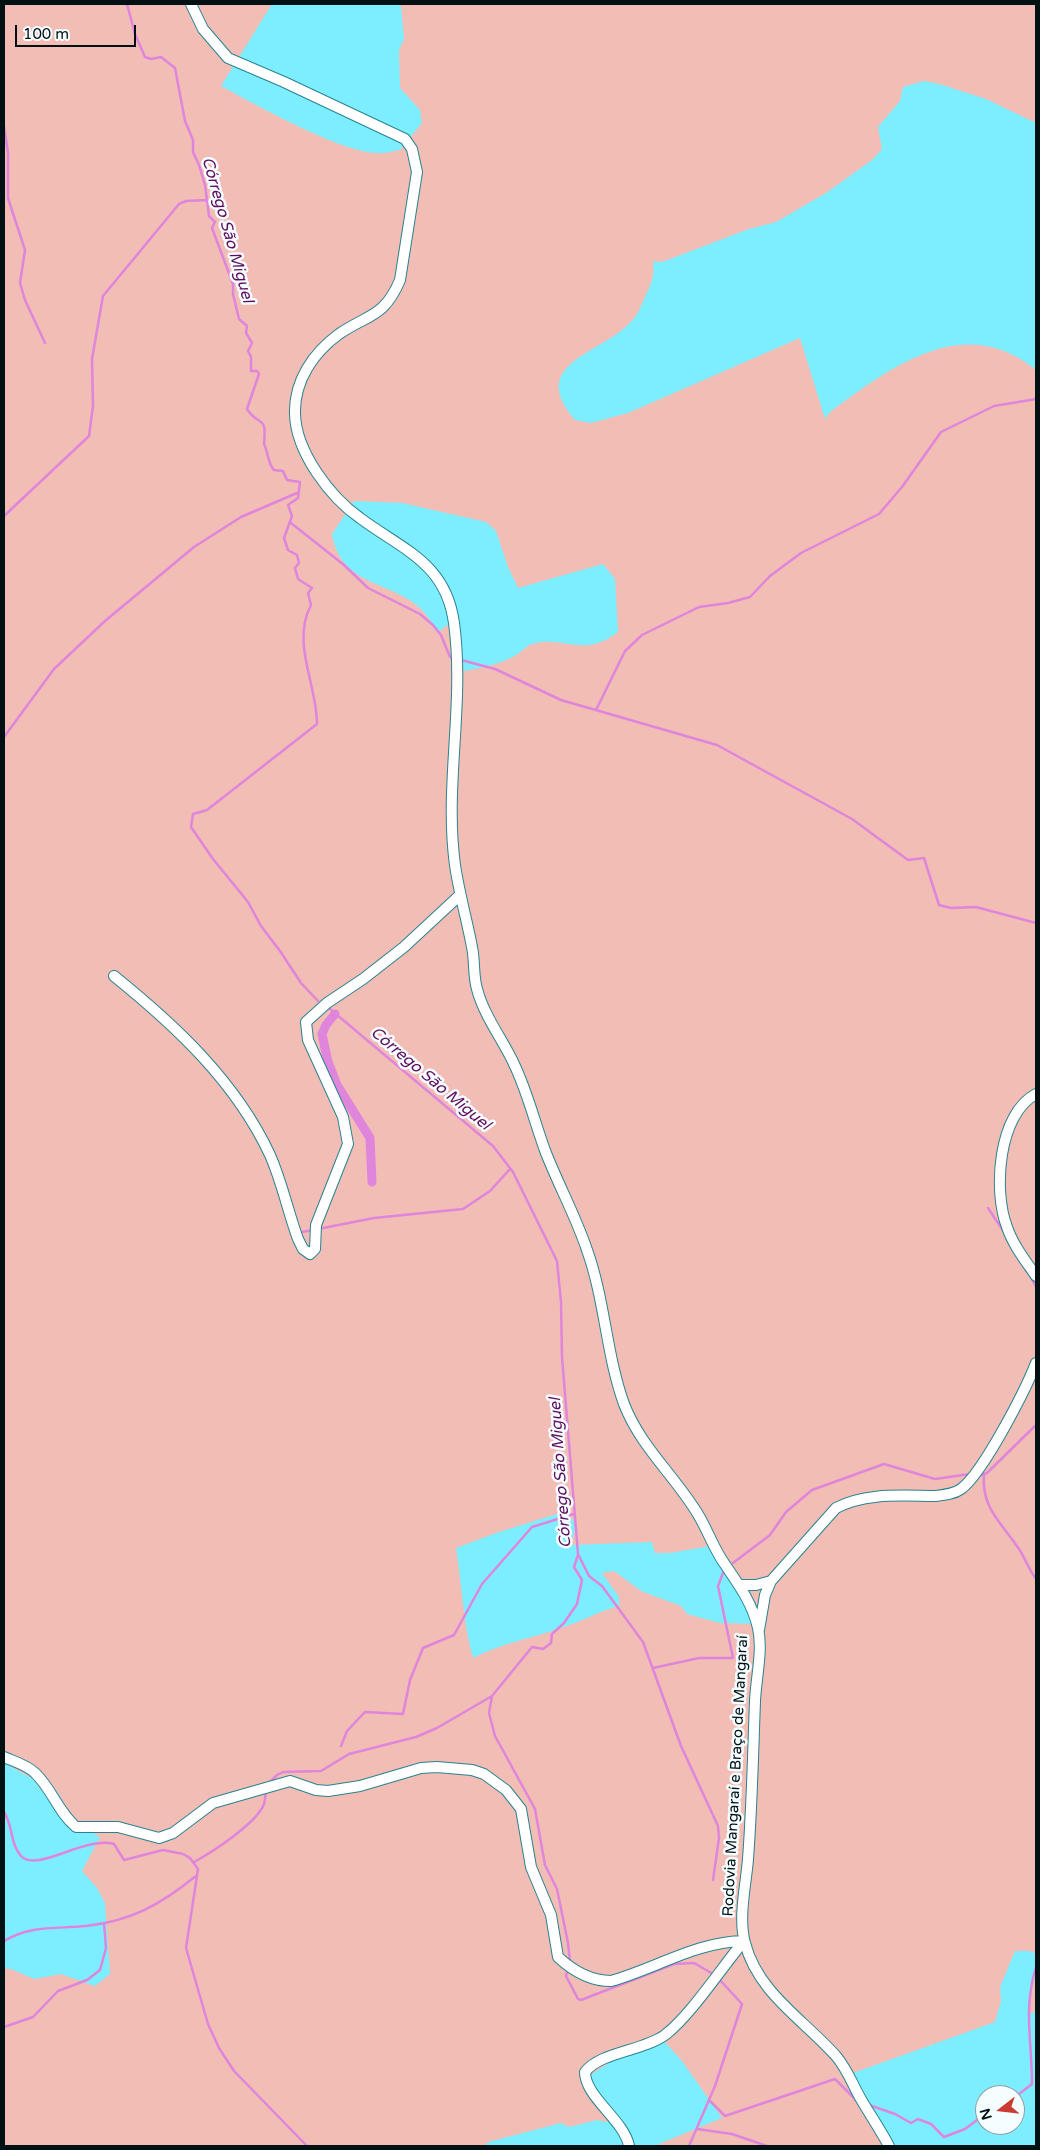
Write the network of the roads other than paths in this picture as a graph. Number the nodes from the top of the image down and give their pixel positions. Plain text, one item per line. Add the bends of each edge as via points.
1 (191, 4) edge
2 (460, 895) junction
3 (114, 976) dead end
4 (1036, 1094) edge
5 (1036, 1276) edge
6 (1036, 1363) edge
7 (771, 1582) junction
8 (741, 1585) junction
9 (759, 1631) junction
10 (4, 1757) edge
11 (744, 1940) junction
12 (629, 2146) edge
13 (889, 2146) edge

1 - 2 street, Rodovia Mangaraí e Braço de Mangaraí via 202,29 228,58 405,139 416,160 416,186 400,280 395,292 372,317 341,333 319,352 301,380 295,413 297,431 313,465 338,498 359,517 416,556 435,574 448,597 455,626 458,705 450,815
2 - 3 street via 404,947 326,1003 306,1022 308,1040 343,1117 348,1144 316,1225 315,1249 310,1254 298,1238 271,1157 236,1097 213,1067
2 - 8 street, Rodovia Mangaraí e Braço de Mangaraí via 477,990 522,1081 550,1162 585,1244 602,1303 614,1372 626,1408 646,1447 697,1511 723,1562
4 - 5 street via 1024,1103 1011,1122 1003,1150 1000,1182 1007,1228
6 - 7 street via 1014,1411 972,1478 962,1488 946,1495 869,1498 846,1503 830,1513
7 - 8 street
7 - 9 street via 765,1595
8 - 9 street, Rodovia Mangaraí e Braço de Mangaraí
9 - 11 street, Rodovia Mangaraí e Braço de Mangaraí
10 - 11 street via 34,1772 56,1805 76,1827 118,1827 159,1838 173,1833 213,1802 290,1781 328,1791 360,1786 421,1768 456,1768 484,1774 506,1790 521,1809 531,1867 551,1915 558,1957 573,1969 599,1981 611,1981 695,1951
11 - 12 street via 670,2031 645,2046 601,2061 585,2072 591,2089 623,2132
11 - 13 street, Rodovia Mangaraí e Braço de Mangaraí via 766,1988 842,2064

